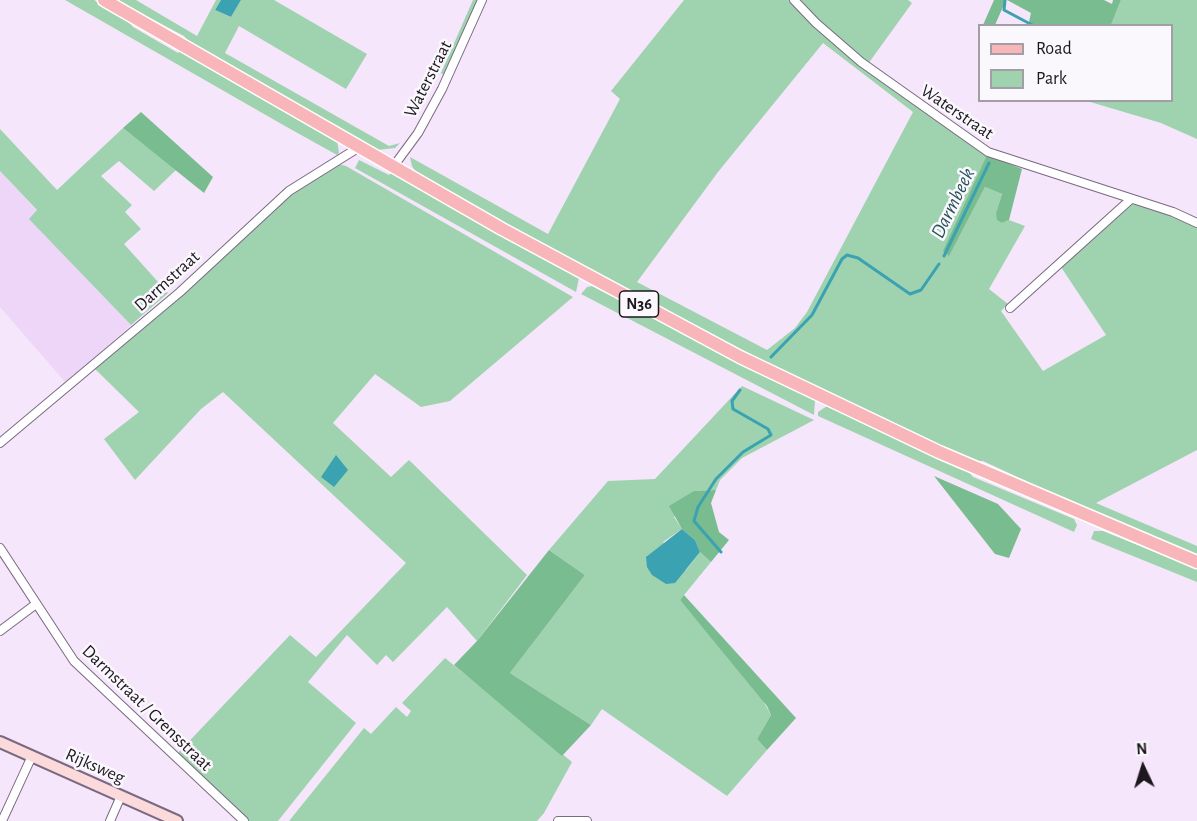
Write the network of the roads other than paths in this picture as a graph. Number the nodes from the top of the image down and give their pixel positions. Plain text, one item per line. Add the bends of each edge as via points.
1 (104, 0) edge
2 (482, 0) edge
3 (794, 0) edge
4 (357, 146) junction
5 (393, 167) junction
6 (1131, 199) junction
7 (1197, 223) edge
8 (1010, 308) dead end
9 (0, 443) edge
10 (0, 548) edge
11 (1197, 562) edge
12 (36, 604) junction
13 (0, 631) edge
14 (0, 742) edge
15 (32, 756) junction
16 (122, 796) junction
17 (2, 821) edge
18 (110, 821) edge
19 (177, 821) edge
20 (244, 821) edge
21 (558, 821) edge
22 (587, 821) edge

1 - 4 main road, N36
2 - 5 street, Waterstraat via 442,89 418,133
3 - 6 street, Waterstraat via 861,62 987,152
4 - 5 main road, N36
4 - 9 street, Darmstraat via 289,191 180,292
5 - 11 main road, N36 via 740,357 983,472
6 - 7 street, Waterstraat
6 - 8 street
10 - 12 street, Darmstraat / Grensstraat
12 - 13 street
12 - 20 street, Darmstraat / Grensstraat via 74,661
14 - 15 main road, Rijksweg
15 - 16 main road, Rijksweg
15 - 17 street
16 - 18 street
16 - 19 main road, Rijksweg
21 - 22 street

